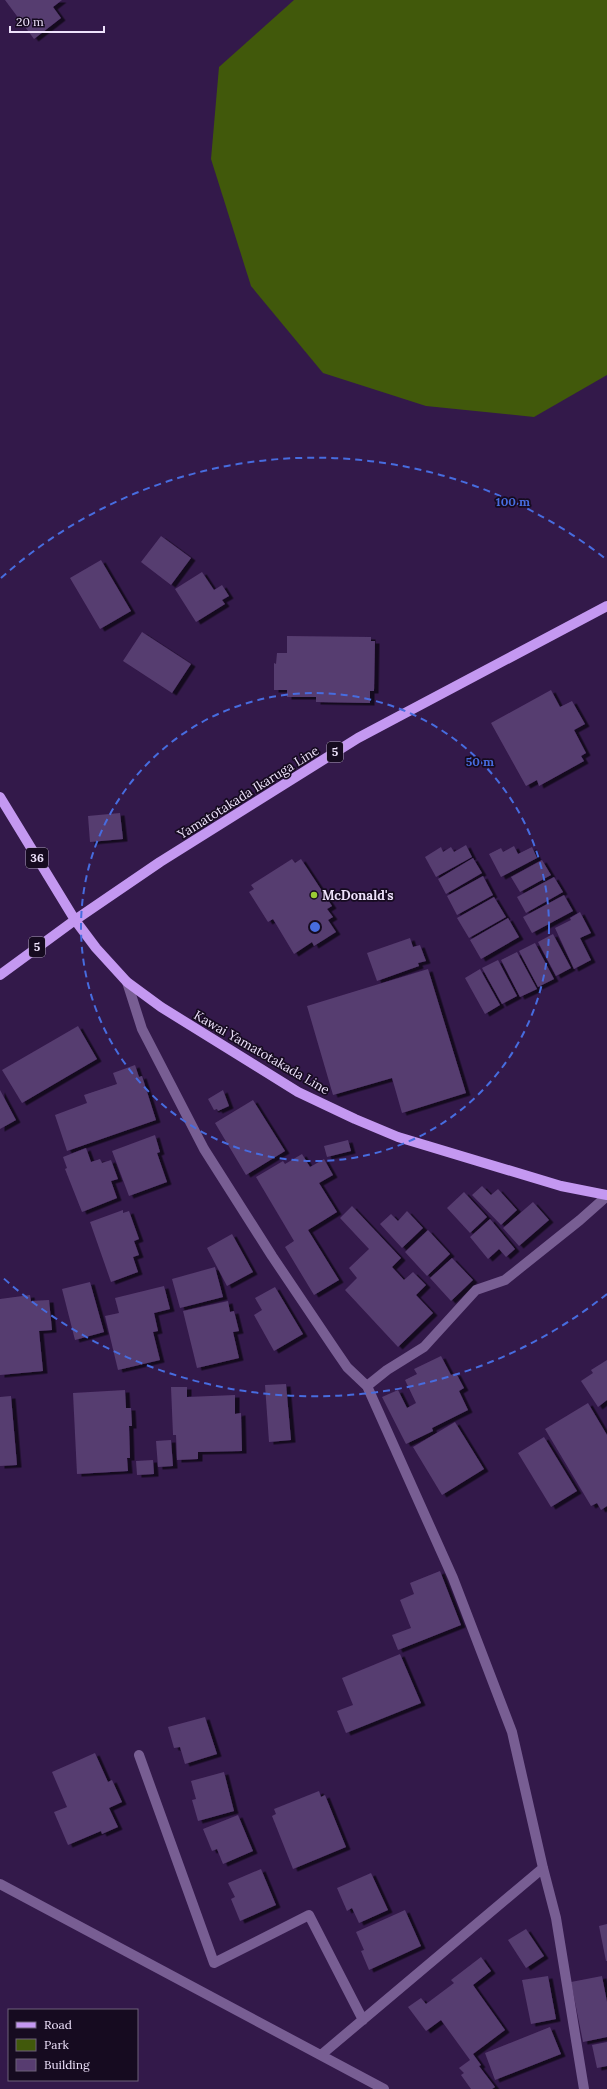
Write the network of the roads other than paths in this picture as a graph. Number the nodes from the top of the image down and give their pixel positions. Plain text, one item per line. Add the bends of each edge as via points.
1 (607, 606) edge
2 (0, 797) edge
3 (75, 920) junction
4 (0, 975) edge
5 (127, 982) junction
6 (607, 1195) edge
7 (367, 1386) junction
8 (139, 1755) dead end
9 (543, 1868) junction
10 (0, 1884) edge
11 (363, 2020) junction
12 (321, 2055) junction
13 (384, 2089) edge
14 (584, 2089) edge

1 - 3 main road, Yamatotakada Ikaruga Line / 5 via 358,738 160,862
2 - 3 main road, 36
3 - 4 main road, Yamatotakada Ikaruga Line / 5
3 - 5 main road, Kawai Yamatotakada Line
5 - 6 main road, Kawai Yamatotakada Line via 160,1007 298,1092 354,1119 398,1136 561,1186
5 - 7 street via 142,1029 204,1149 336,1352
6 - 7 street via 505,1280 476,1290 424,1347
7 - 9 street via 453,1578 512,1732
8 - 11 street via 214,1963 309,1915
9 - 11 street
9 - 14 street via 556,1918
10 - 12 street
11 - 12 street
12 - 13 street

